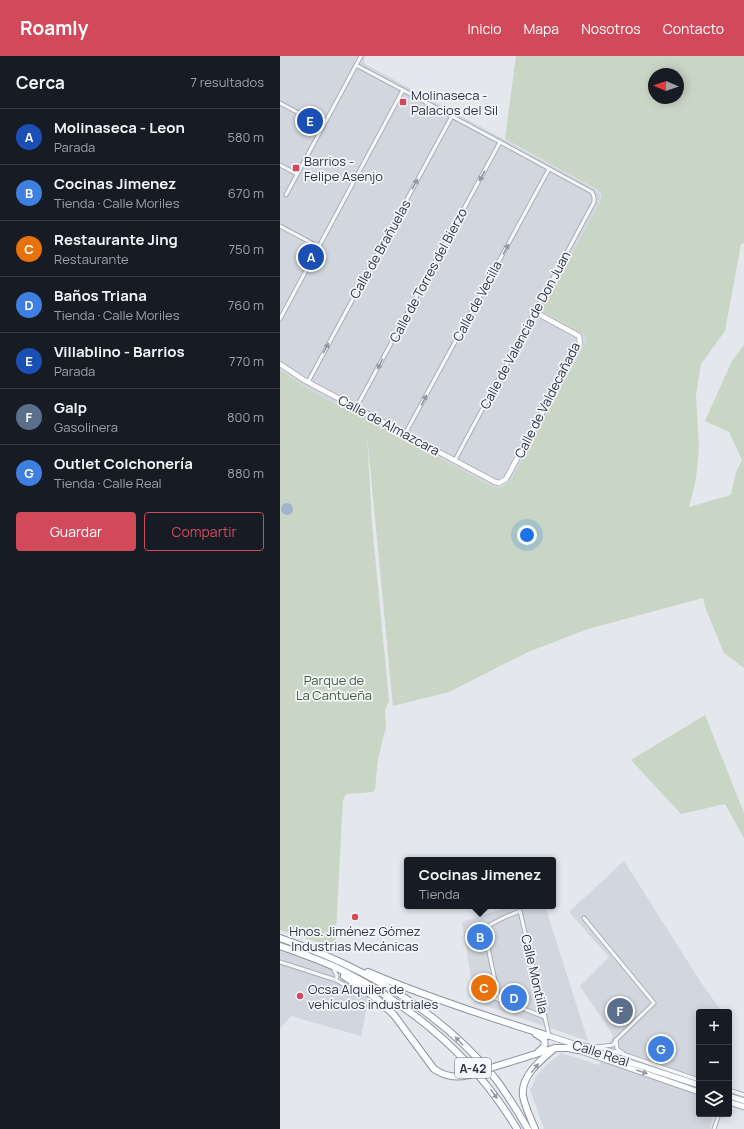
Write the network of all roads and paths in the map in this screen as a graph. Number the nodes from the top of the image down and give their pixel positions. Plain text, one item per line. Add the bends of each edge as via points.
1 (361, 56) edge
2 (356, 65) junction
3 (403, 90) junction
4 (280, 103) edge
5 (452, 116) junction
6 (323, 126) junction
7 (500, 142) junction
8 (280, 165) edge
9 (549, 169) junction
10 (297, 174) junction
11 (286, 195) dead end
12 (280, 226) edge
13 (319, 247) junction
14 (535, 312) junction
15 (280, 319) edge
16 (280, 364) edge
17 (308, 382) junction
18 (356, 408) junction
19 (405, 434) junction
20 (455, 460) junction
21 (499, 483) joint
22 (584, 918) dead end
23 (280, 938) edge
24 (280, 946) edge
25 (323, 954) junction
26 (280, 962) edge
27 (332, 967) junction
28 (336, 980) junction
29 (476, 991) dead end
30 (360, 994) dead end
31 (499, 1000) junction
32 (545, 1017) junction
33 (496, 1018) junction
34 (549, 1036) junction
35 (616, 1040) junction
36 (574, 1043) junction
37 (597, 1047) junction
38 (556, 1048) junction
39 (578, 1050) joint
40 (537, 1053) junction
41 (623, 1054) junction
42 (696, 1079) edge
43 (696, 1085) edge
44 (696, 1091) edge
45 (732, 1091) edge
46 (744, 1095) edge
47 (732, 1097) edge
48 (744, 1101) edge
49 (732, 1103) edge
50 (744, 1107) edge
51 (718, 1117) edge
52 (517, 1129) edge
53 (528, 1129) edge
54 (535, 1129) edge
55 (714, 1129) edge

1 - 2 street
2 - 3 street
2 - 6 street
3 - 5 street
3 - 13 street
4 - 6 street
5 - 7 street
17 -> 5 street, Calle de Brañuelas
6 - 10 street
7 - 9 street
7 -> 18 street, Calle de Torres del Bierzo
8 - 10 street
9 - 14 street, Calle de Valencia de Don Juan via 592,192 594,200
19 -> 9 street, Calle de Vecilla
10 - 11 street
12 - 13 street
13 - 15 street
14 - 20 street, Calle de Valencia de Don Juan
14 - 21 street, Calle de Valdecañada via 579,336 580,343 506,479
16 - 17 street, Calle de Almazcara
17 - 18 street, Calle de Almazcara
18 - 19 street, Calle de Almazcara
19 - 20 street, Calle de Almazcara
20 - 21 street, Calle de Almazcara
22 - 35 street via 654,1003
23 - 25 highway, A-42
24 - 27 highway, A-42
25 - 33 highway via 392,982
53 -> 25 highway, A-42 via 494,1078 454,1036 425,1011 393,990
26 - 28 street
27 - 28 street via 337,976
27 - 40 highway, bridge via 377,999 394,1015 434,1069 440,1073 452,1077 469,1075
27 -> 52 highway, A-42 via 384,994 438,1032 483,1079
28 - 30 street
29 - 31 street
31 - 32 street
31 - 32 street, Calle Montilla via 484,928 520,912
32 - 34 street, Calle Montilla
33 - 34 highway
33 - 40 highway via 544,1039 544,1047
34 - 36 main road, Calle Real
35 - 37 street via 613,1045
35 - 41 street via 617,1049
36 - 37 street
36 - 43 main road, Calle Real
37 - 41 street
38 - 39 highway
38 - 40 highway
54 -> 38 highway via 525,1103 525,1080
39 -> 44 main road, Calle Real
41 - 42 street
45 - 46 street
47 - 48 main road
49 - 50 main road
51 - 55 street

